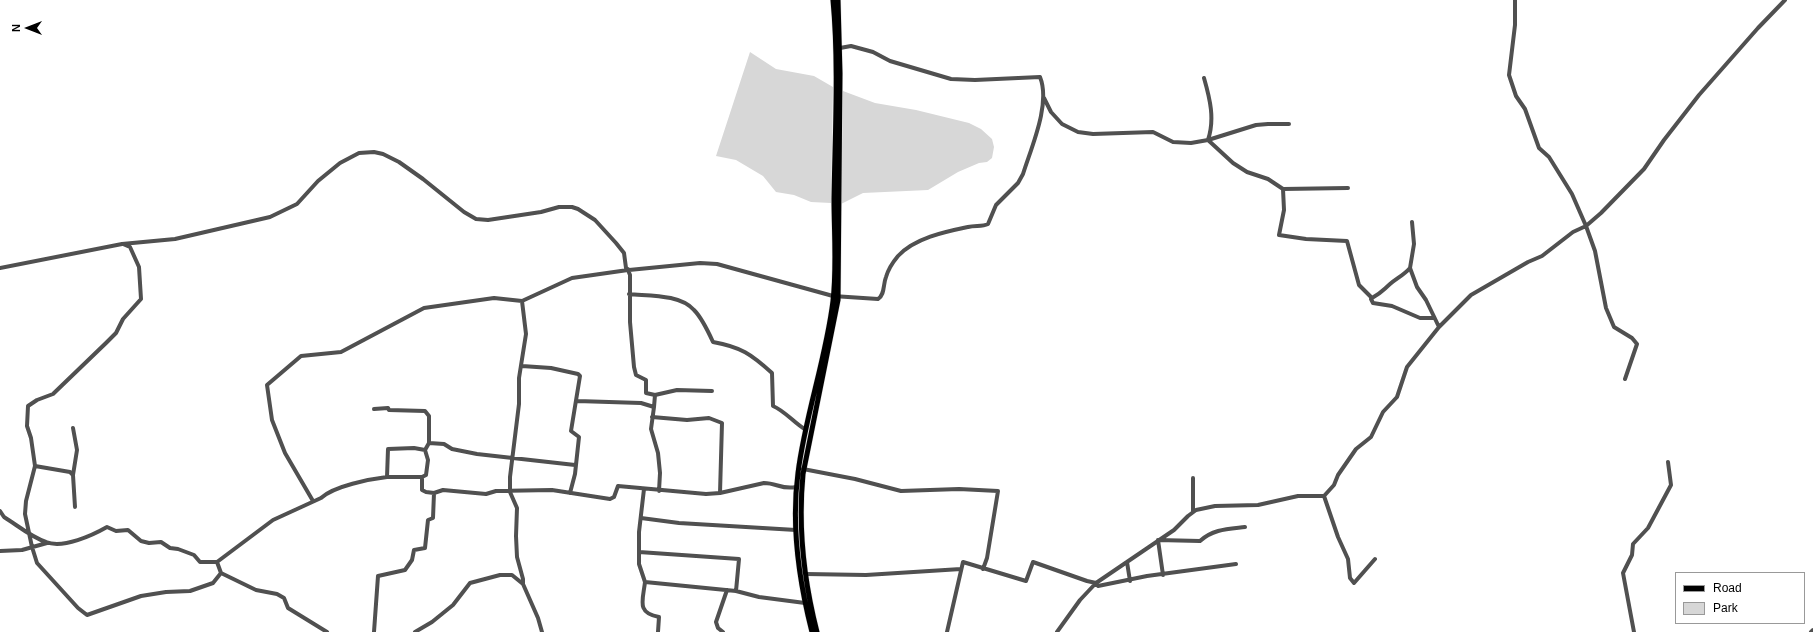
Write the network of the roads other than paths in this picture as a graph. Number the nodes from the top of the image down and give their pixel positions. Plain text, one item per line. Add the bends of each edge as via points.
1 (833, 0) edge
2 (838, 0) edge
3 (1515, 0) edge
4 (1786, 0) edge
5 (840, 48) junction
6 (1204, 78) dead end
7 (838, 83) junction
8 (1044, 98) junction
9 (1289, 124) dead end
10 (1208, 140) junction
11 (1348, 188) dead end
12 (1283, 189) junction
13 (1412, 222) dead end
14 (1586, 226) junction
15 (122, 244) junction
16 (0, 268) edge
17 (1410, 268) junction
18 (628, 270) junction
19 (629, 294) junction
20 (836, 296) junction
21 (1372, 298) junction
22 (522, 301) junction
23 (1434, 318) junction
24 (1439, 327) junction
25 (522, 366) junction
26 (1624, 379) dead end
27 (712, 391) dead end
28 (655, 395) junction
29 (577, 401) junction
30 (654, 407) junction
31 (374, 410) dead end
32 (652, 417) junction
33 (73, 428) dead end
34 (806, 430) junction
35 (429, 443) junction
36 (425, 450) junction
37 (513, 458) junction
38 (1668, 462) dead end
39 (575, 465) junction
40 (35, 466) junction
41 (801, 468) junction
42 (73, 475) junction
43 (387, 477) junction
44 (422, 477) junction
45 (1193, 478) dead end
46 (796, 487) junction
47 (644, 489) junction
48 (659, 491) junction
49 (510, 492) junction
50 (434, 493) junction
51 (570, 493) junction
52 (720, 493) junction
53 (1324, 496) junction
54 (313, 501) junction
55 (75, 507) dead end
56 (0, 512) edge
57 (1193, 512) junction
58 (641, 518) junction
59 (1245, 527) dead end
60 (796, 530) junction
61 (30, 533) junction
62 (1158, 540) junction
63 (47, 543) junction
64 (32, 547) junction
65 (0, 551) edge
66 (638, 552) junction
67 (1375, 559) dead end
68 (216, 562) junction
69 (1127, 562) junction
70 (1236, 564) dead end
71 (983, 568) junction
72 (961, 569) junction
73 (222, 572) junction
74 (806, 574) junction
75 (1164, 575) junction
76 (1130, 581) junction
77 (645, 582) junction
78 (1096, 583) junction
79 (523, 584) junction
80 (727, 590) junction
81 (736, 591) junction
82 (805, 603) junction
83 (328, 632) edge
84 (374, 632) edge
85 (415, 632) edge
86 (542, 632) edge
87 (658, 632) edge
88 (723, 632) edge
89 (812, 632) edge
90 (817, 632) edge
91 (947, 632) edge
92 (1057, 632) edge
93 (1634, 632) edge

1 - 7 main road
2 - 5 main road
3 - 14 street via 1509,75 1539,148 1550,158 1572,194
4 - 14 street via 1699,95 1670,130 1644,169
5 - 7 main road
5 - 8 street via 851,46 873,52 890,61 951,79 1040,77
6 - 10 street via 1211,103 1211,129
7 - 20 main road
8 - 10 street via 1051,112 1062,124 1078,132 1153,132 1173,142 1191,143
8 - 20 street via 1023,174 1018,183 996,205 988,224 948,231 910,246 891,266 880,298
9 - 10 street via 1256,126
10 - 12 street via 1233,163
11 - 12 street
12 - 21 street via 1284,210 1279,235 1306,239 1347,240 1359,285
13 - 17 street via 1414,249
14 - 24 street via 1573,232 1542,256 1471,295
14 - 26 street via 1595,251 1610,318 1614,327 1637,344
15 - 16 street
15 - 18 street via 175,239 270,218 297,204 318,181 340,163 359,153 374,152 399,162 476,219 488,220 559,207 578,209 595,220 621,248
15 - 40 street via 130,247 139,267 141,299 123,319 116,333 53,394 28,406 27,426
17 - 21 street via 1383,292
17 - 23 street
18 - 19 street
18 - 20 street via 700,263 717,264
18 - 22 street via 572,278
19 - 28 street via 630,341 634,372 639,378 646,380 646,393
19 - 34 street via 658,296 685,302 694,309 713,342 733,345 743,350 772,373 773,406
20 - 34 main road
20 - 41 main road via 833,332
21 - 23 street via 1373,303 1392,306 1420,318
22 - 25 street via 526,334
22 - 54 street via 494,298 424,308 341,352 301,356 267,385 272,420 285,452
23 - 24 street
24 - 53 street via 1406,367 1397,397 1383,412 1371,437 1356,449
25 - 29 street via 551,368 580,375
25 - 37 street
27 - 28 street via 677,390
28 - 30 street
29 - 30 street via 642,403
29 - 39 street via 570,431 579,437
30 - 32 street
31 - 35 street via 425,410 429,416
32 - 48 street via 651,429 660,466
32 - 52 street via 687,420 709,418 722,423
33 - 42 street via 77,450
34 - 41 main road
35 - 36 street
35 - 37 street via 444,444 452,449 477,454
36 - 43 street via 388,449
36 - 44 street via 428,460 426,475
37 - 39 street
37 - 49 street
38 - 93 street via 1671,485 1648,528 1633,544 1632,555 1623,573
39 - 51 street
40 - 42 street via 70,472
40 - 61 street via 25,514
41 - 46 main road
41 - 71 street via 901,491 998,491 987,558
41 - 74 main road
42 - 55 street
43 - 44 street
43 - 54 street via 326,493
44 - 50 street via 422,490
45 - 57 street
46 - 52 street via 787,489 772,483 764,483
46 - 60 main road
47 - 48 street
47 - 51 street via 618,486 610,500
47 - 58 street
48 - 52 street
49 - 50 street via 496,491 486,494 443,490
49 - 51 street via 552,490
49 - 79 street via 517,508 517,556
50 - 84 street via 433,518 428,520 426,548 414,550 412,560 405,570 378,576
53 - 57 street via 1298,496 1258,505 1214,506
53 - 67 street via 1348,559 1350,578 1354,583
54 - 68 street via 273,520
56 - 61 street
57 - 62 street via 1174,530
58 - 60 street via 678,523
58 - 66 street
59 - 62 street via 1222,530 1207,535 1200,541
60 - 82 main road
61 - 63 street
61 - 64 street
62 - 69 street
62 - 75 street
63 - 64 street
63 - 68 street via 83,540 107,527 128,530 141,541 161,542 170,548 194,555 200,562
64 - 65 street
64 - 73 street via 37,564 78,608 88,614 142,596 190,590 213,583
66 - 77 street
66 - 81 street via 739,558
68 - 73 street
69 - 76 street
69 - 78 street
70 - 75 street
71 - 72 street via 963,562
71 - 78 street via 1026,581 1033,562
72 - 74 street via 866,575
72 - 91 street
73 - 83 street via 256,590 277,594 284,598 288,608
74 - 90 main road
75 - 76 street via 1146,576
76 - 78 street via 1098,586
77 - 80 street
77 - 87 street via 644,610 650,616 659,618
78 - 92 street
79 - 85 street via 512,575 500,575 470,583 453,605
79 - 86 street
80 - 81 street
80 - 88 street via 716,622
81 - 82 street
82 - 89 main road

